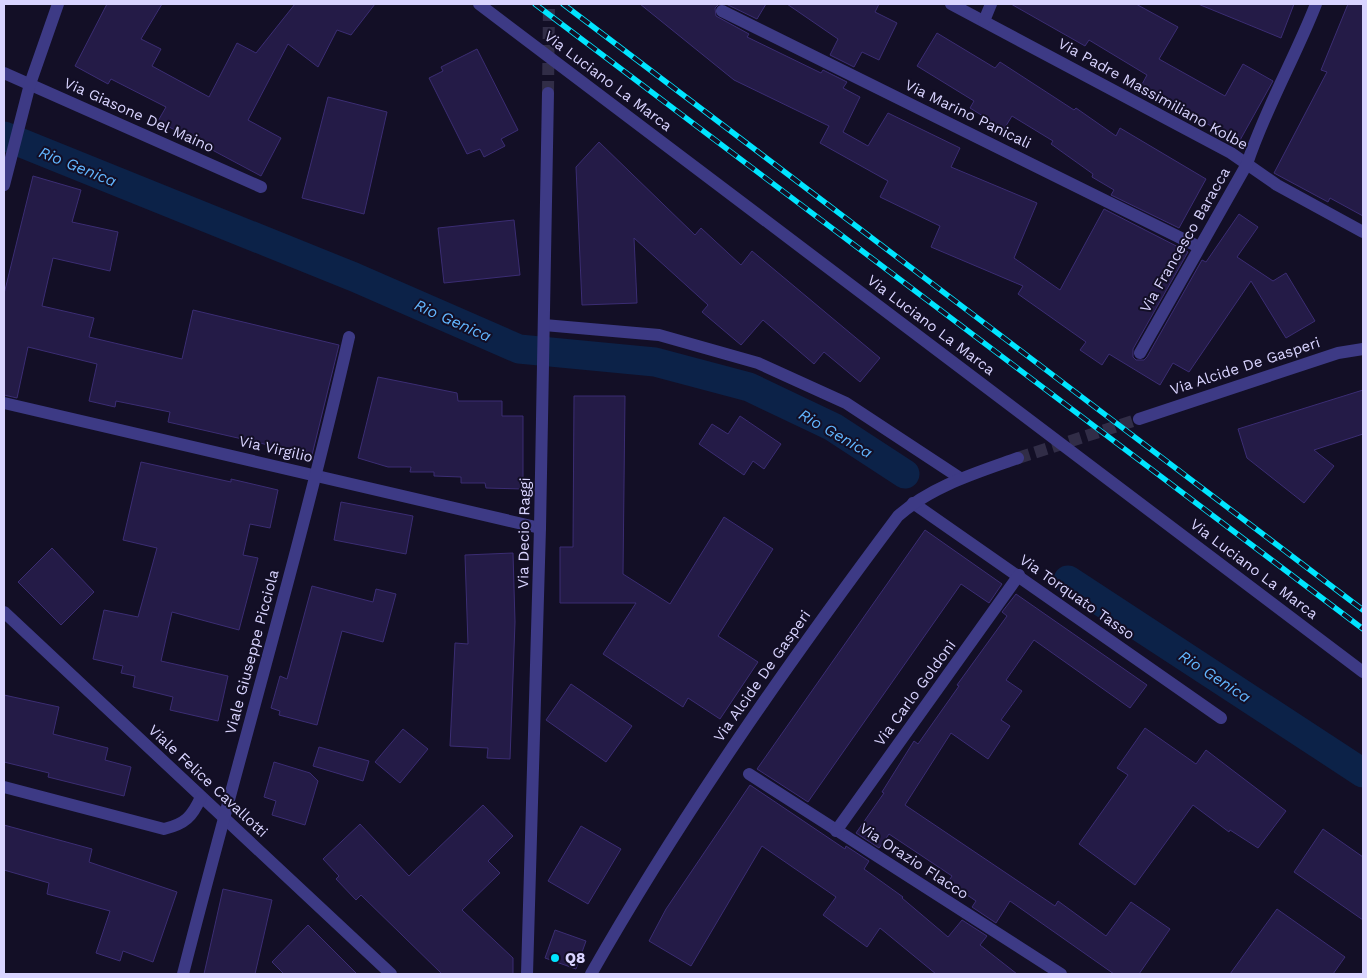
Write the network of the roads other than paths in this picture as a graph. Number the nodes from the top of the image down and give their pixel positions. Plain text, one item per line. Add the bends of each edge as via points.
1 (58, 4) edge
2 (479, 4) edge
3 (951, 4) edge
4 (991, 4) edge
5 (1316, 4) edge
6 (722, 11) dead end
7 (984, 21) junction
8 (4, 74) edge
9 (30, 84) junction
10 (548, 92) tunnel mouth
11 (1247, 164) junction
12 (4, 185) edge
13 (261, 187) dead end
14 (1363, 232) edge
15 (1199, 247) junction
16 (544, 330) junction
17 (349, 337) dead end
18 (1363, 349) edge
19 (1140, 354) dead end
20 (4, 403) edge
21 (1139, 419) tunnel mouth
22 (1018, 458) tunnel mouth
23 (318, 475) junction
24 (960, 478) junction
25 (913, 503) junction
26 (540, 528) junction
27 (1019, 575) junction
28 (4, 612) edge
29 (1363, 672) edge
30 (1221, 718) dead end
31 (749, 774) dead end
32 (4, 787) edge
33 (201, 797) junction
34 (223, 818) junction
35 (836, 831) junction
36 (183, 974) edge
37 (391, 974) edge
38 (527, 974) edge
39 (591, 974) edge
40 (1061, 974) edge

1 - 9 street
2 - 29 street, Via Luciano La Marca
3 - 7 street, Via Padre Massimiliano Kolbe
4 - 7 street
5 - 11 street, Via Francesco Baracca
6 - 15 street, Via Marino Panicali
7 - 11 street, Via Padre Massimiliano Kolbe
8 - 9 street, Via Giasone Del Maino
9 - 12 street
9 - 13 street, Via Giasone Del Maino
10 - 16 street, Via Decio Raggi
11 - 14 street, Via Padre Massimiliano Kolbe via 1277,185
11 - 15 street, Via Francesco Baracca
15 - 19 street, Via Francesco Baracca
16 - 24 street via 659,335 758,363 846,403
16 - 26 street, Via Decio Raggi
17 - 23 street, Viale Giuseppe Picciola
18 - 21 street, Via Alcide De Gasperi via 1338,353
20 - 23 street, Via Virgilio
22 - 24 street, Via Alcide De Gasperi
23 - 26 street, Via Virgilio
23 - 34 street, Viale Giuseppe Picciola
24 - 25 street, Via Alcide De Gasperi
25 - 27 street, Via Torquato Tasso
25 - 39 street, Via Alcide De Gasperi via 898,516 820,620 728,752 639,891
26 - 38 street, Via Decio Raggi
27 - 30 street, Via Torquato Tasso
27 - 35 street, Via Carlo Goldoni
28 - 33 street, Viale Felice Cavallotti
31 - 35 street, Via Orazio Flacco
32 - 33 street via 164,828 181,825
33 - 34 street, Viale Felice Cavallotti
34 - 36 street, Viale Giuseppe Picciola
34 - 37 street, Viale Felice Cavallotti
35 - 40 street, Via Orazio Flacco

